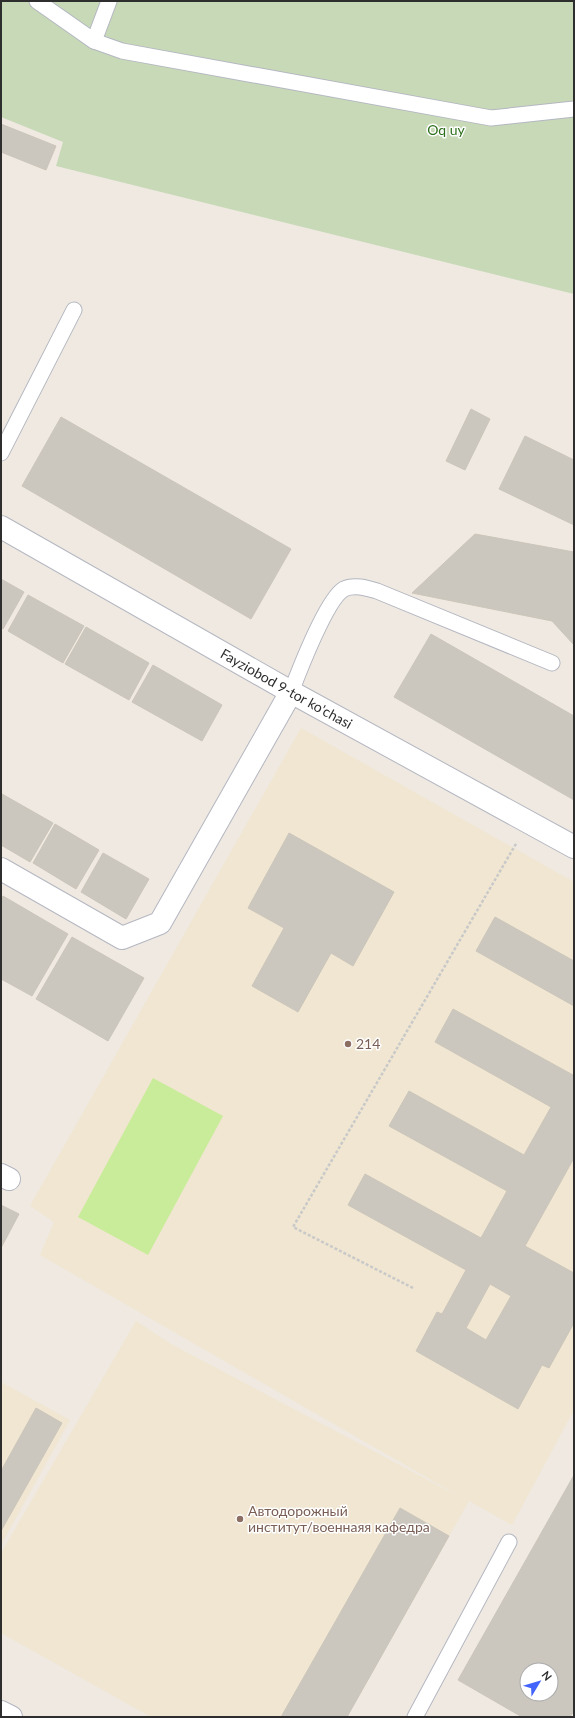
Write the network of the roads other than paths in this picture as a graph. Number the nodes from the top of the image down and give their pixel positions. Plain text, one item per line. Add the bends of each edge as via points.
1 (37, 1) edge
2 (109, 1) edge
3 (94, 41) junction
4 (574, 109) edge
5 (74, 310) dead end
6 (1, 453) edge
7 (1, 527) edge
8 (552, 663) dead end
9 (291, 692) junction
10 (574, 847) edge
11 (1, 869) edge
12 (509, 1542) dead end
13 (1, 1712) edge
14 (11, 1717) edge
15 (414, 1717) edge

1 - 3 lane
2 - 3 lane
3 - 4 lane via 122,51 491,118
5 - 6 lane
7 - 9 street, Fayziobod 9-tor ko'chasi
8 - 9 lane via 377,590 359,587 345,589 336,596 311,643
9 - 10 street, Fayziobod 9-tor ko'chasi
9 - 11 street via 160,924 122,938
12 - 15 lane
13 - 14 street

